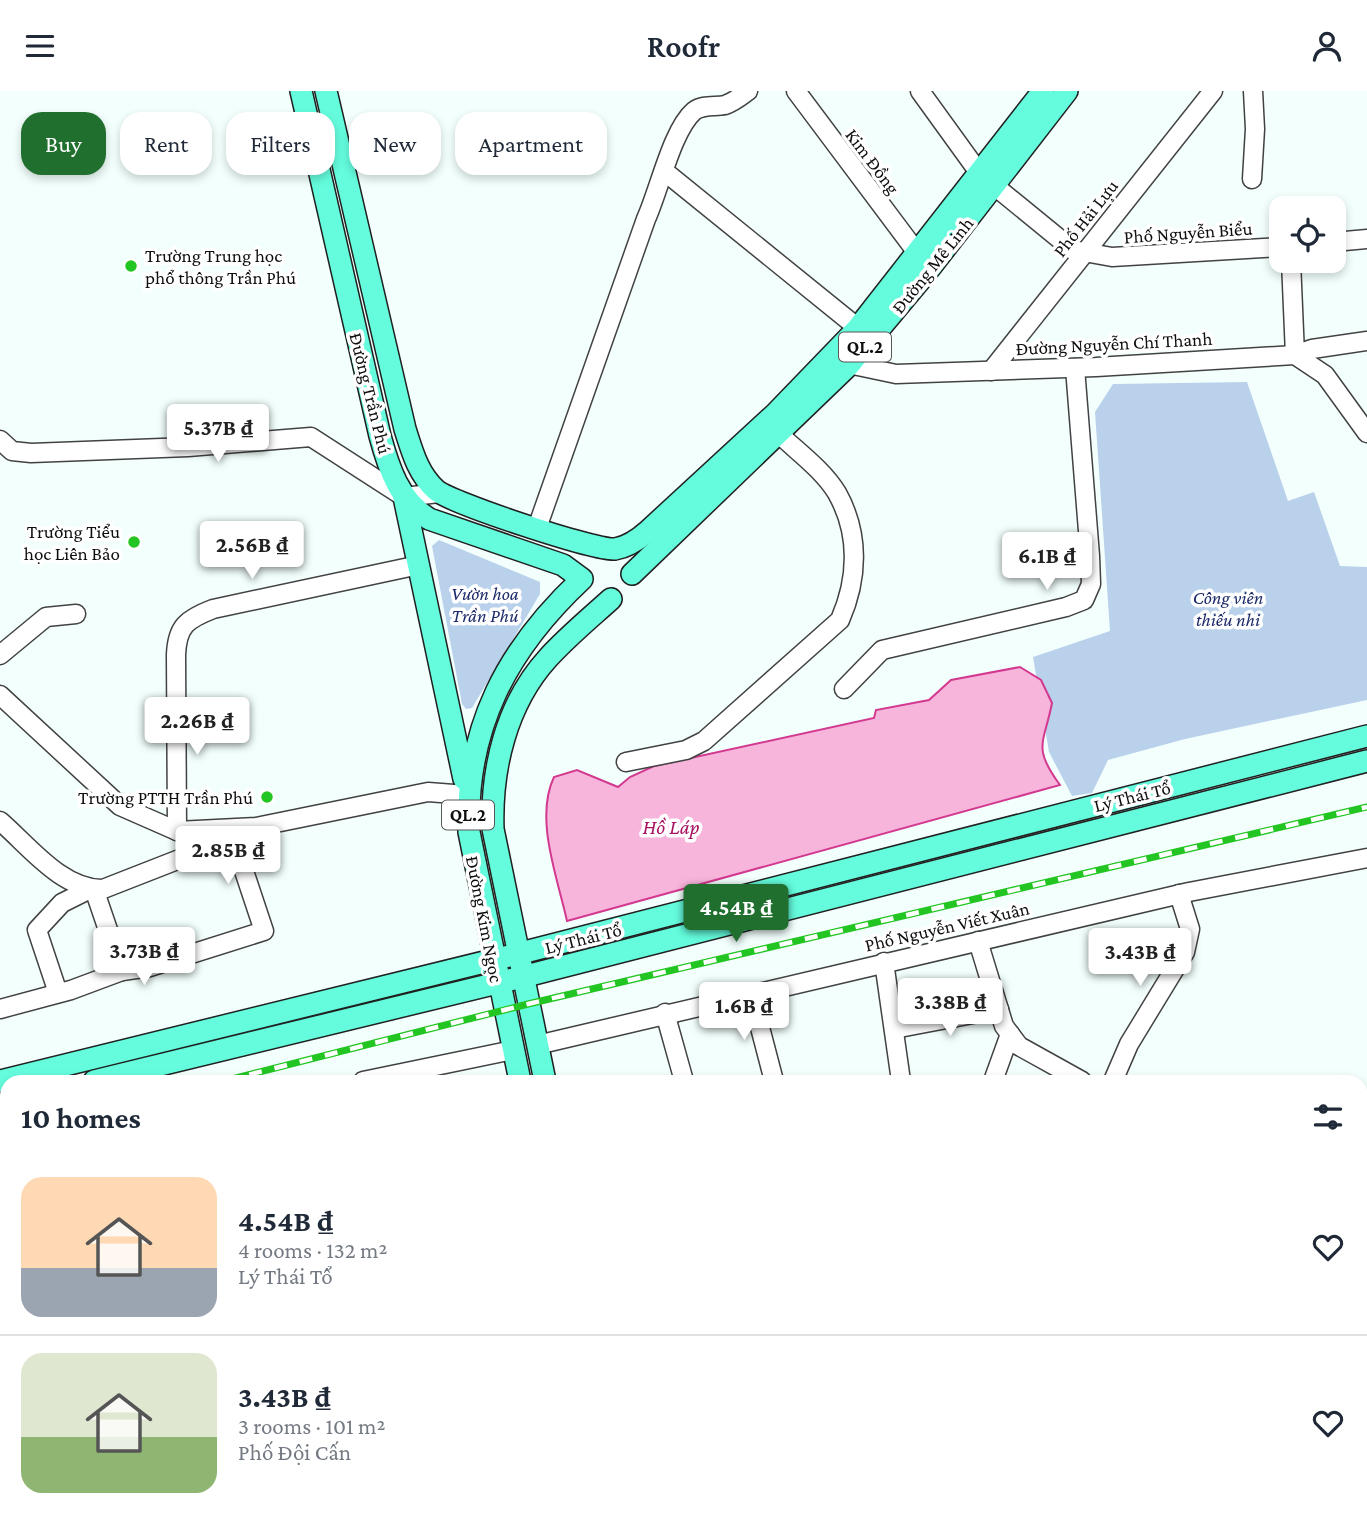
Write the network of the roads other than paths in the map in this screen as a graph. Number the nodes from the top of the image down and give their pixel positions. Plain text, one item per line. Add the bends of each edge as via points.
1 (302, 91) edge
2 (326, 91) edge
3 (748, 91) edge
4 (796, 91) edge
5 (920, 91) edge
6 (1043, 91) edge
7 (1067, 91) edge
8 (1213, 91) edge
9 (1253, 91) edge
10 (664, 171) junction
11 (1252, 179) dead end
12 (987, 180) junction
13 (1367, 239) edge
14 (1346, 241) edge
15 (1269, 248) edge
16 (1084, 253) junction
17 (918, 254) junction
18 (1292, 273) edge
19 (858, 328) junction
20 (1367, 341) edge
21 (1295, 355) junction
22 (839, 362) junction
23 (1075, 368) junction
24 (991, 371) junction
25 (1367, 433) edge
26 (779, 434) junction
27 (0, 440) edge
28 (439, 493) junction
29 (404, 497) junction
30 (537, 528) junction
31 (612, 549) junction
32 (419, 565) junction
33 (632, 574) junction
34 (582, 579) junction
35 (611, 599) junction
36 (76, 614) dead end
37 (0, 655) edge
38 (844, 689) dead end
39 (0, 695) edge
40 (1367, 736) edge
41 (1367, 761) edge
42 (626, 762) dead end
43 (467, 795) junction
44 (0, 821) edge
45 (230, 829) junction
46 (177, 831) junction
47 (1367, 858) edge
48 (91, 890) junction
49 (1179, 894) junction
50 (978, 941) junction
51 (517, 954) junction
52 (494, 960) junction
53 (884, 962) junction
54 (122, 971) junction
55 (522, 977) junction
56 (498, 983) junction
57 (58, 993) junction
58 (751, 993) junction
59 (0, 1009) edge
60 (999, 1009) junction
61 (665, 1013) junction
62 (894, 1029) junction
63 (1010, 1034) junction
64 (537, 1045) junction
65 (513, 1050) junction
66 (24, 1075) edge
67 (119, 1075) edge
68 (392, 1075) edge
69 (519, 1075) edge
70 (544, 1075) edge
71 (682, 1075) edge
72 (772, 1075) edge
73 (900, 1075) edge
74 (995, 1075) edge
75 (1071, 1075) edge
76 (1116, 1075) edge

1 - 29 main road, Đường Trần Phú via 380,436
2 - 28 main road, Đường Trần Phú via 405,429 421,472
3 - 10 street via 724,105 694,111
4 - 17 street, Kim Đồng
5 - 12 street, Phố Nguyễn Biểu
6 - 12 main road, Đường Mê Linh / QL.2
7 - 12 main road, Đường Mê Linh / QL.2
8 - 16 street, Phố Hải Lựu
9 - 11 street
10 - 19 street
10 - 30 street
12 - 16 street, Phố Nguyễn Biểu via 1048,232
12 - 17 main road, Đường Mê Linh / QL.2
12 - 22 main road, Đường Mê Linh / QL.2
13 - 14 street
15 - 16 street, Phố Nguyễn Biểu via 1112,257
16 - 24 street, Phố Hải Lựu
17 - 19 main road, Đường Mê Linh / QL.2
18 - 21 street
19 - 22 main road, Đường Mê Linh / QL.2
20 - 21 street, Đường Nguyễn Chí Thanh
21 - 23 street, Đường Nguyễn Chí Thanh
21 - 25 street via 1325,375
22 - 24 street, Đường Nguyễn Chí Thanh via 896,374
22 - 26 main road, Đường Mê Linh / QL.2
22 - 31 main road, Đường Mê Linh / QL.2 via 648,531 632,543
23 - 24 street, Đường Nguyễn Chí Thanh
23 - 38 street via 1090,556 1091,584 1084,600 882,650
26 - 33 main road, Đường Mê Linh / QL.2
26 - 42 street via 836,493 851,529 853,576 840,620 704,741 686,750
27 - 29 street via 12,451 31,453 311,437
28 - 29 street
28 - 30 main road
29 - 32 main road
29 - 34 main road, Đường Trần Phú via 429,519 564,565
30 - 31 main road
31 - 33 main road via 627,558
31 - 34 main road, QL.2 via 589,556
32 - 43 main road
32 - 46 street via 213,609 182,627 176,655
33 - 35 main road, QL.2 via 626,590
34 - 35 main road via 593,594
34 - 43 main road, Đường Kim Ngọc / QL.2 via 536,628 494,695 474,753
35 - 51 main road, Đường Kim Ngọc / QL.2 via 537,672 511,721 496,764 493,829
36 - 37 street via 46,617
39 - 46 street via 121,806
40 - 51 main road, Lý Thái Tổ
41 - 55 main road, Lý Thái Tổ
43 - 45 street via 428,792
43 - 52 main road, Đường Kim Ngọc / QL.2 via 469,832
44 - 48 street via 56,871
45 - 46 street
45 - 48 street via 213,845
45 - 54 street via 264,931 150,967
47 - 49 street, Phố Nguyễn Viết Xuân
48 - 54 street
48 - 57 street via 62,903 37,930
49 - 50 street, Phố Nguyễn Viết Xuân
49 - 76 street via 1190,929 1185,952 1129,1044
50 - 53 street, Phố Nguyễn Viết Xuân
50 - 60 street
51 - 52 main road, Lý Thái Tổ
51 - 55 main road, Đường Kim Ngọc / QL.2
52 - 56 main road, Đường Kim Ngọc / QL.2
52 - 66 main road, Lý Thái Tổ
53 - 58 street, Phố Nguyễn Viết Xuân
53 - 62 street
54 - 57 street
55 - 56 main road, Lý Thái Tổ
55 - 64 main road, Đường Kim Ngọc / QL.2
56 - 65 main road, Đường Kim Ngọc / QL.2
56 - 67 main road, Lý Thái Tổ
57 - 59 street
58 - 61 street, Phố Nguyễn Viết Xuân
58 - 72 street
60 - 62 street
60 - 63 street
61 - 64 street, Phố Nguyễn Viết Xuân
61 - 71 street
62 - 73 street
63 - 74 street
63 - 75 street via 1019,1046
64 - 70 main road, Đường Kim Ngọc / QL.2
65 - 68 street
65 - 69 main road, Đường Kim Ngọc / QL.2

